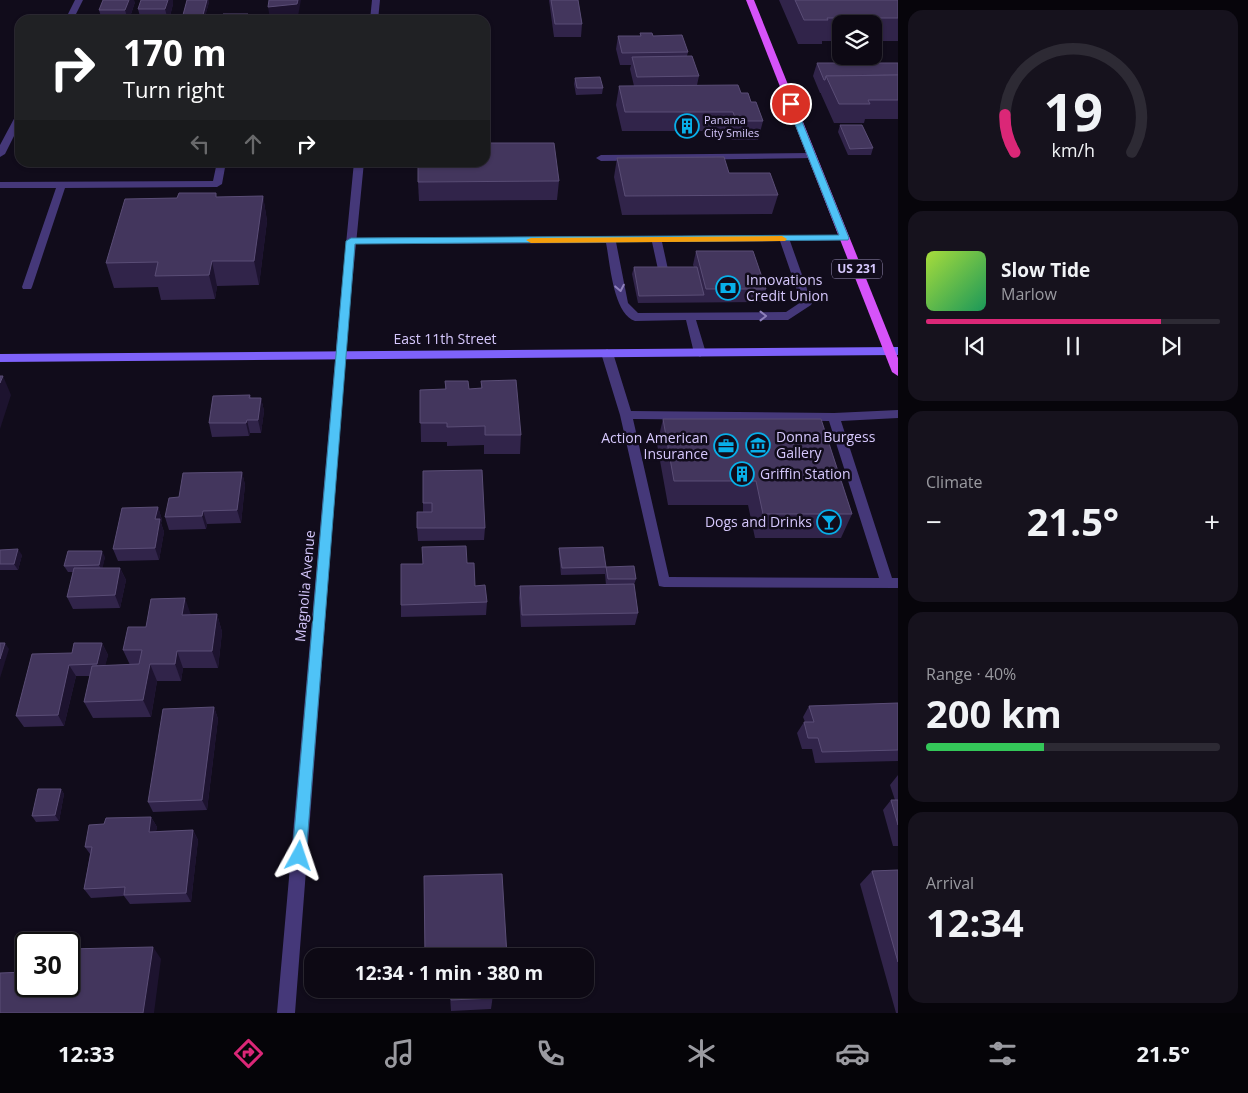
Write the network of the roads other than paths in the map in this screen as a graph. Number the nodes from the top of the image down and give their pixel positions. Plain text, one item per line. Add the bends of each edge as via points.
1 (79, 0) edge
2 (376, 0) edge
3 (750, 0) edge
4 (72, 15) edge
5 (374, 15) edge
6 (15, 125) edge
7 (0, 154) edge
8 (812, 156) junction
9 (601, 158) dead end
10 (221, 167) edge
11 (358, 167) edge
12 (0, 186) edge
13 (61, 186) junction
14 (845, 238) junction
15 (784, 239) junction
16 (611, 240) junction
17 (657, 240) junction
18 (351, 241) junction
19 (664, 274) edge
20 (27, 287) dead end
21 (670, 302) edge
22 (672, 316) junction
23 (690, 316) junction
24 (894, 351) edge
25 (607, 353) junction
26 (700, 353) junction
27 (340, 355) junction
28 (0, 358) edge
29 (898, 372) edge
30 (626, 414) junction
31 (898, 414) edge
32 (834, 417) junction
33 (892, 583) edge
34 (286, 1013) edge

1 - 4 street
2 - 5 street
3 - 8 main road, US 231
6 - 7 street
8 - 9 street
8 - 14 main road, US 231
10 - 13 street via 216,184
11 - 18 street, Magnolia Avenue
12 - 13 street
13 - 20 street
14 - 15 street
14 - 24 main road, US 231
15 - 17 street
23 -> 15 street via 788,316 807,303
16 - 17 street
16 - 18 street
16 -> 22 street via 623,304 635,317
17 - 19 street
18 - 27 street, Magnolia Avenue
21 - 22 street
22 - 23 street
23 - 26 street
24 - 26 main road, East 11th Street
24 - 29 main road, US 231
25 - 26 main road, East 11th Street
25 - 27 main road, East 11th Street
25 - 30 street
27 - 28 main road, East 11th Street
27 - 34 street, Magnolia Avenue
30 - 32 street
30 - 33 street via 664,582
31 - 32 street
32 - 33 street

